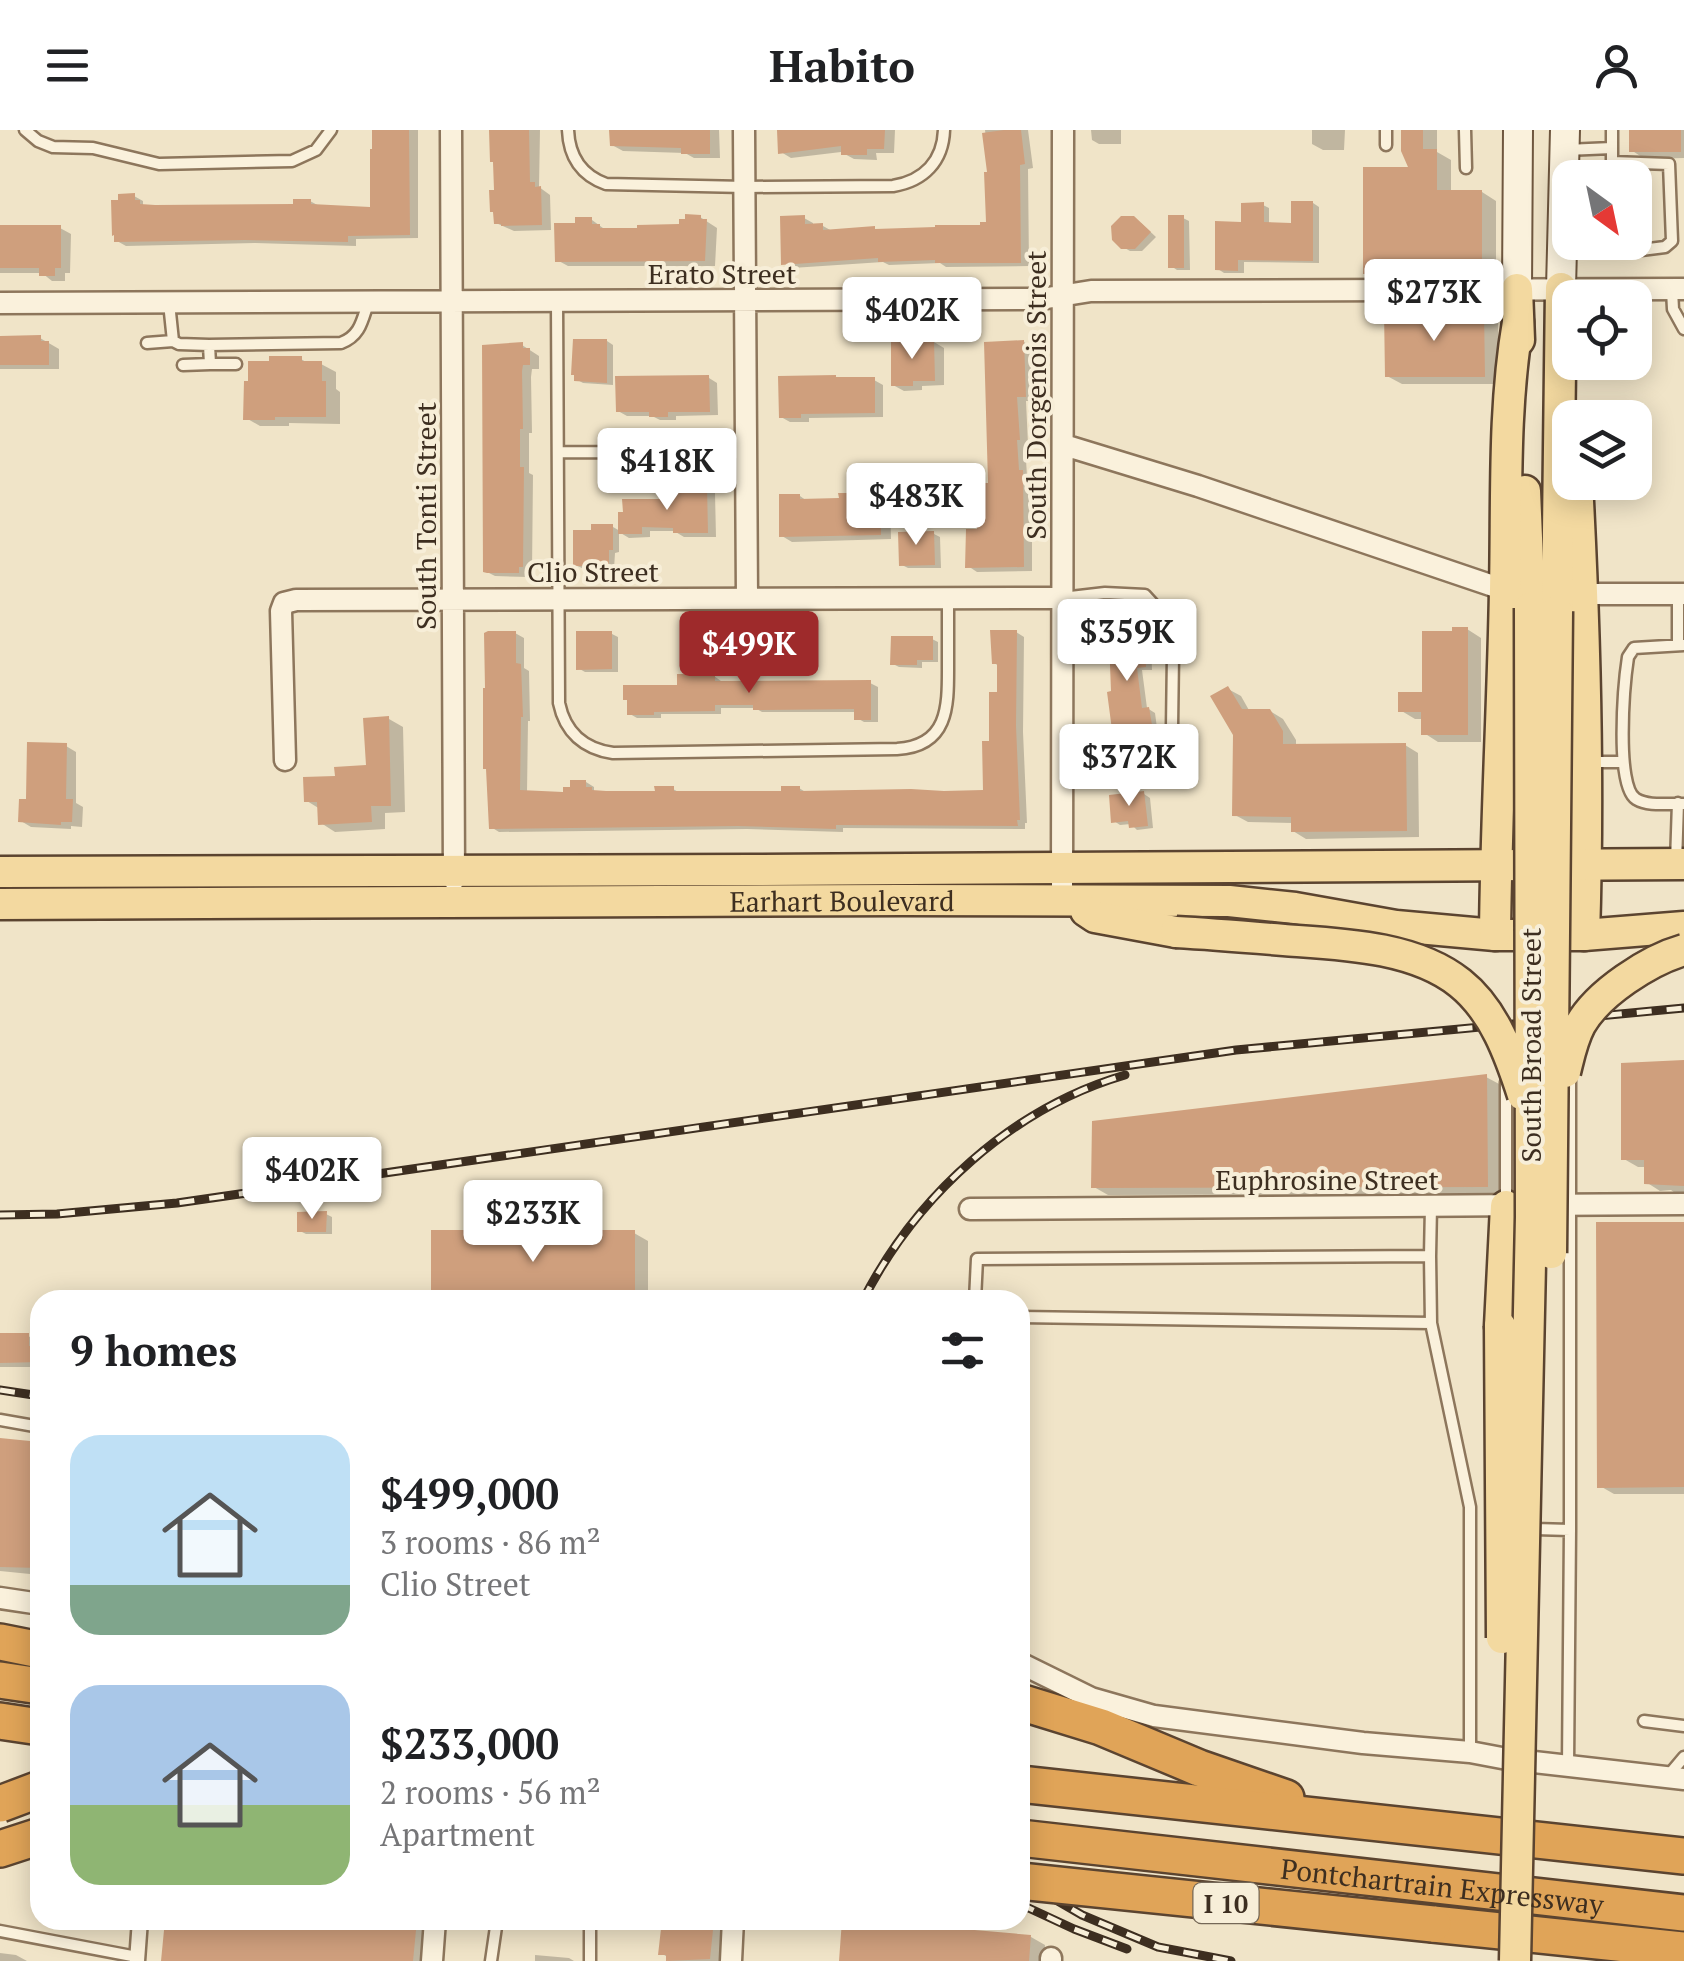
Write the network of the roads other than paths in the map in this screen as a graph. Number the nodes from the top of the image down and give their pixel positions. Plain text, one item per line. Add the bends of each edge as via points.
1 (25, 130) edge
2 (330, 130) edge
3 (451, 130) edge
4 (568, 130) edge
5 (744, 130) edge
6 (944, 130) edge
7 (1063, 130) edge
8 (1386, 130) edge
9 (1465, 130) edge
10 (1518, 130) edge
11 (1612, 130) edge
12 (1565, 140) edge
13 (1386, 146) dead end
14 (1612, 148) junction
15 (1684, 162) edge
16 (1669, 164) junction
17 (1466, 168) dead end
18 (745, 187) junction
19 (1652, 249) edge
20 (1561, 280) edge
21 (1517, 288) junction
22 (1552, 288) edge
23 (1652, 289) edge
24 (1678, 289) edge
25 (1064, 296) junction
26 (746, 300) junction
27 (558, 301) junction
28 (368, 302) junction
29 (452, 302) junction
30 (0, 303) edge
31 (168, 303) junction
32 (1684, 328) edge
33 (146, 342) dead end
34 (173, 342) junction
35 (210, 345) junction
36 (183, 364) dead end
37 (210, 364) junction
38 (236, 364) dead end
39 (1552, 380) edge
40 (1064, 445) junction
41 (558, 452) junction
42 (747, 453) junction
43 (1579, 500) edge
44 (1584, 594) junction
45 (1681, 594) edge
46 (747, 598) junction
47 (948, 598) junction
48 (1061, 598) junction
49 (558, 599) junction
50 (453, 600) junction
51 (1531, 603) junction
52 (1681, 645) edge
53 (1062, 752) junction
54 (285, 760) dead end
55 (1585, 762) junction
56 (1623, 762) junction
57 (1499, 764) junction
58 (1681, 803) edge
59 (1496, 863) junction
60 (1586, 864) junction
61 (1680, 864) edge
62 (1062, 866) junction
63 (454, 870) junction
64 (753, 870) junction
65 (0, 872) edge
66 (163, 872) junction
67 (1066, 900) junction
68 (752, 901) junction
69 (454, 902) junction
70 (162, 903) junction
71 (0, 904) edge
72 (1684, 927) edge
73 (1495, 935) junction
74 (1584, 935) junction
75 (1684, 950) edge
76 (1543, 1078) junction
77 (1530, 1115) junction
78 (1554, 1139) junction
79 (1684, 1204) edge
80 (1544, 1205) junction
81 (1569, 1205) junction
82 (1431, 1206) junction
83 (1506, 1206) junction
84 (970, 1209) dead end
85 (1430, 1256) junction
86 (975, 1290) edge
87 (1030, 1317) edge
88 (1431, 1324) junction
89 (0, 1420) edge
90 (30, 1425) edge
91 (1470, 1507) junction
92 (1535, 1530) junction
93 (1570, 1530) junction
94 (0, 1598) edge
95 (30, 1602) edge
96 (0, 1642) edge
97 (30, 1648) edge
98 (1030, 1668) edge
99 (0, 1680) edge
100 (30, 1684) edge
101 (1030, 1705) edge
102 (1644, 1721) dead end
103 (1684, 1726) edge
104 (1470, 1752) junction
105 (1684, 1757) edge
106 (1531, 1762) junction
107 (1568, 1766) junction
108 (1676, 1778) edge
109 (1030, 1785) edge
110 (30, 1792) edge
111 (0, 1802) edge
112 (30, 1805) edge
113 (1343, 1818) junction
114 (1030, 1839) edge
115 (1684, 1856) edge
116 (1517, 1878) junction
117 (1030, 1881) edge
118 (1684, 1913) edge
119 (139, 1930) edge
120 (436, 1930) edge
121 (496, 1930) edge
122 (590, 1930) edge
123 (733, 1930) edge
124 (0, 1932) edge
125 (1684, 1950) edge
126 (137, 1959) edge
127 (436, 1960) edge
128 (492, 1961) edge
129 (590, 1961) edge
130 (730, 1961) edge
131 (1515, 1961) edge
132 (1535, 1961) edge

1 - 2 lane via 53,147 93,148 159,164 292,162 316,150
3 - 29 street, South Tonti Street
4 - 18 lane via 577,163 606,184
5 - 18 street
6 - 18 lane via 935,162 906,184
7 - 25 street, South Dorgenois Street
8 - 13 lane
9 - 17 lane
10 - 21 main road, South Broad Street
11 - 14 lane
12 - 14 lane
12 - 20 main road, South Broad Street
14 - 16 lane via 1612,162
15 - 16 lane
16 - 19 lane via 1672,241
18 - 26 street
21 - 22 street, Erato Street
21 - 25 street, Erato Street
21 - 51 main road, South Broad Street
23 - 24 street, Erato Street
24 - 32 lane via 1674,309
25 - 26 street, Erato Street
25 - 40 street, South Dorgenois Street
26 - 27 street, Erato Street
26 - 42 street
27 - 29 street, Erato Street
27 - 41 lane
28 - 29 street, Erato Street
28 - 31 street, Erato Street
28 - 35 lane via 360,330 341,343
29 - 50 street, South Tonti Street
30 - 31 street, Erato Street
31 - 34 lane
33 - 34 lane
34 - 35 lane
35 - 37 lane
36 - 37 lane
37 - 38 lane
39 - 51 main road, South Broad Street
40 - 48 street, South Dorgenois Street
40 - 51 street
41 - 42 lane
41 - 49 lane
42 - 46 street
43 - 44 main road
44 - 45 street
44 - 55 main road
45 - 52 lane
46 - 47 street, Clio Street
46 - 49 street, Clio Street
47 - 48 street, Clio Street
47 - 49 lane via 947,709 938,729 918,745 613,752 583,742 563,717
48 - 53 street, South Dorgenois Street
48 - 53 lane via 1146,595 1165,618 1173,655 1172,728 1158,748
49 - 50 street, Clio Street
50 - 54 street, Clio Street via 284,603
50 - 63 street, South Tonti Street
51 - 57 main road
51 - 77 main road, South Broad Street, bridge
51 - 78 main road, South Broad Street, bridge
52 - 56 lane via 1634,648 1628,658
53 - 62 street, South Dorgenois Street
55 - 56 lane
55 - 57 street
55 - 60 main road
56 - 58 lane via 1624,782 1635,798
57 - 59 main road
58 - 61 lane
59 - 60 main road, Earhart Boulevard
59 - 62 main road, Earhart Boulevard
59 - 73 main road
60 - 61 main road, Earhart Boulevard
60 - 74 main road
62 - 64 main road, Earhart Boulevard
62 - 67 street, South Dorgenois Street
63 - 64 main road, Earhart Boulevard
63 - 66 main road, Earhart Boulevard
63 - 69 street, South Tonti Street
64 - 68 main road
65 - 66 main road, Earhart Boulevard
66 - 70 main road
67 - 68 main road, Earhart Boulevard
67 - 73 main road, Earhart Boulevard via 1229,901
67 - 77 main road, bridge via 1095,917 1176,932 1353,945 1434,967 1486,1012
68 - 69 main road, Earhart Boulevard
69 - 70 main road, Earhart Boulevard
70 - 71 main road, Earhart Boulevard
72 - 74 main road, Earhart Boulevard
73 - 74 main road, Earhart Boulevard
75 - 78 main road, bridge via 1622,983 1581,1024
76 - 80 street
76 - 81 lane via 1570,1077
76 - 83 lane via 1506,1082
77 - 116 main road, South Broad Street, bridge
78 - 132 main road, South Broad Street, bridge
79 - 81 street, Euphrosine Street
80 - 81 street, Euphrosine Street
80 - 83 street, Euphrosine Street
80 - 92 street
81 - 93 lane
82 - 83 street, Euphrosine Street
82 - 84 street, Euphrosine Street
82 - 85 lane
83 - 116 main road, bridge via 1500,1326 1503,1733
85 - 86 lane via 977,1259
85 - 88 lane
87 - 88 lane
88 - 91 lane
89 - 90 lane
91 - 92 lane
91 - 104 lane
92 - 93 lane
92 - 106 street
93 - 107 lane
94 - 95 street
96 - 97 highway
98 - 104 street via 1092,1698 1154,1716
99 - 100 highway
101 - 113 highway
102 - 103 lane
104 - 106 street
105 - 108 lane
106 - 107 street
107 - 108 street
109 - 113 highway, Pontchartrain Expressway
110 - 111 highway, bridge
111 - 112 street
113 - 115 highway, Pontchartrain Expressway
114 - 118 highway, Pontchartrain Expressway
116 - 131 main road, South Broad Street, bridge
117 - 125 highway, I 10, bridge
119 - 126 street
120 - 127 street
121 - 128 lane
122 - 129 lane
123 - 130 street
124 - 126 lane

